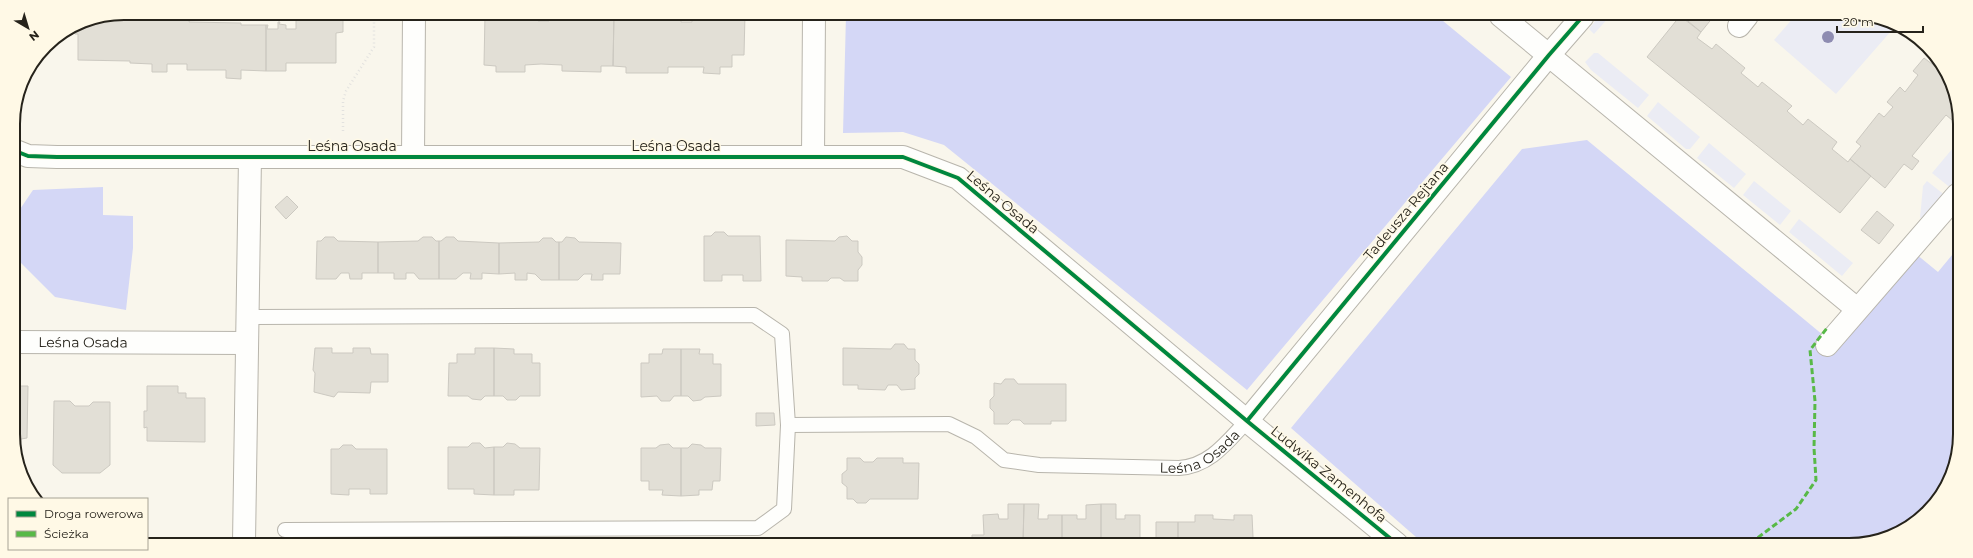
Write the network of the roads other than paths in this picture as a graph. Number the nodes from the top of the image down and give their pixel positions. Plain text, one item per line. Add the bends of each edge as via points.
1 (414, 20) edge
2 (814, 20) edge
3 (1506, 20) edge
4 (1579, 20) edge
5 (1549, 54) junction
6 (20, 153) edge
7 (812, 156) junction
8 (250, 157) junction
9 (414, 157) junction
10 (1953, 201) edge
11 (1857, 309) junction
12 (247, 317) junction
13 (20, 342) edge
14 (247, 343) junction
15 (1827, 345) dead end
16 (1247, 421) junction
17 (788, 424) junction
18 (285, 530) dead end
19 (244, 538) edge
20 (1390, 538) edge

1 - 9 street
2 - 7 street
3 - 5 street
4 - 5 street, Tadeusza Rejtana
5 - 11 street
5 - 16 street, Tadeusza Rejtana
6 - 8 street, Leśna Osada via 28,156 57,157
7 - 9 street, Leśna Osada
7 - 16 street, Leśna Osada via 903,157 958,178
8 - 9 street, Leśna Osada
8 - 12 street
10 - 11 street
11 - 15 street
12 - 14 street
12 - 17 lane via 754,315 782,334
13 - 14 street, Leśna Osada
14 - 19 street
16 - 17 lane, Leśna Osada via 1212,457 1193,467 1179,468 1039,465 1004,460 976,437 950,424
16 - 20 street, Ludwika Zamenhofa
17 - 18 lane via 784,508 758,528

